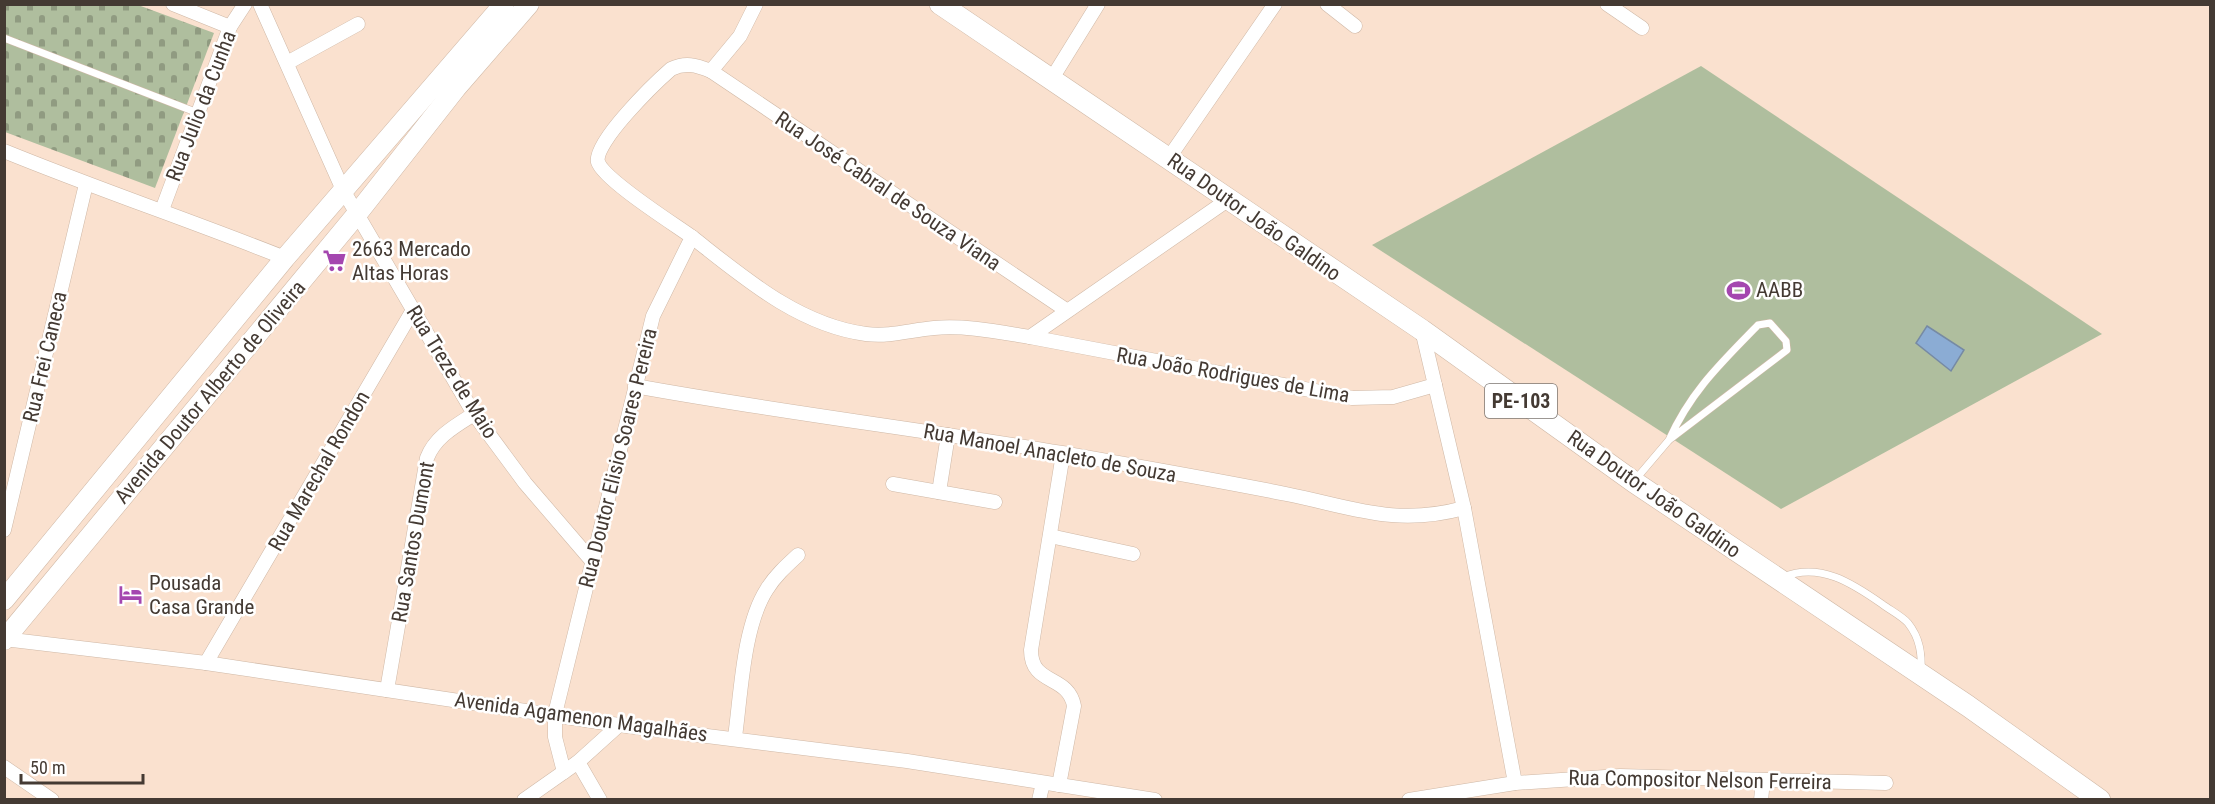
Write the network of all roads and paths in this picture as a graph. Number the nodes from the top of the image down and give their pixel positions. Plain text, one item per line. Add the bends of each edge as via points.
1 (172, 4) edge
2 (245, 4) edge
3 (260, 4) edge
4 (504, 4) edge
5 (529, 4) edge
6 (756, 4) edge
7 (940, 4) edge
8 (1098, 4) edge
9 (1275, 4) edge
10 (1327, 4) edge
11 (1607, 4) edge
12 (358, 24) dead end
13 (1356, 26) dead end
14 (230, 27) junction
15 (1642, 28) dead end
16 (4, 38) edge
17 (287, 63) junction
18 (711, 71) junction
19 (1052, 80) junction
20 (449, 82) junction
21 (198, 113) junction
22 (4, 151) edge
23 (1168, 159) junction
24 (86, 184) junction
25 (343, 190) junction
26 (1229, 199) junction
27 (162, 210) junction
28 (357, 214) junction
29 (692, 237) junction
30 (285, 258) junction
31 (413, 310) junction
32 (1066, 310) junction
33 (1422, 330) junction
34 (1030, 337) junction
35 (635, 386) junction
36 (1435, 386) junction
37 (474, 414) junction
38 (948, 435) junction
39 (1669, 440) junction
40 (1063, 453) junction
41 (1634, 482) junction
42 (892, 484) dead end
43 (939, 492) junction
44 (995, 502) dead end
45 (1464, 508) junction
46 (4, 530) edge
47 (1050, 536) junction
48 (1133, 554) dead end
49 (798, 555) dead end
50 (592, 561) junction
51 (1778, 579) junction
52 (5, 597) edge
53 (5, 639) edge
54 (206, 663) junction
55 (1921, 675) junction
56 (387, 690) junction
57 (555, 714) junction
58 (619, 724) junction
59 (735, 737) junction
60 (578, 762) junction
61 (4, 767) edge
62 (564, 772) junction
63 (1763, 781) junction
64 (1043, 783) junction
65 (1515, 783) junction
66 (1886, 783) dead end
67 (1059, 785) junction
68 (1465, 795) edge
69 (52, 800) edge
70 (524, 800) edge
71 (600, 800) edge
72 (1039, 800) edge
73 (1155, 800) edge
74 (1409, 800) edge
75 (1761, 800) edge
76 (2100, 800) edge

1 - 14 street
2 - 14 street, Rua Julio da Cunha
3 - 17 street, Rua Treze de Maio
4 - 20 street, Avenida Doutor Alberto de Oliveira
5 - 20 street, Avenida Doutor Alberto de Oliveira
6 - 18 street via 740,36
7 - 19 main road, Rua Doutor João Galdino / PE-103
8 - 19 street
9 - 23 street
10 - 13 street
11 - 15 street
12 - 17 street
14 - 21 street, Rua Julio da Cunha
16 - 21 lane
17 - 25 street, Rua Treze de Maio
18 - 29 street via 690,64 671,69 598,153 598,161 608,176
18 - 32 street, Rua José Cabral de Souza Viana
19 - 23 main road, Rua Doutor João Galdino / PE-103
20 - 25 street, Avenida Doutor Alberto de Oliveira
20 - 28 street, Avenida Doutor Alberto de Oliveira
21 - 27 street, Rua Julio da Cunha
22 - 24 street
23 - 26 main road, Rua Doutor João Galdino / PE-103
24 - 27 street
24 - 46 street, Rua Frei Caneca
25 - 28 street, Rua Treze de Maio
25 - 30 street, Avenida Doutor Alberto de Oliveira
26 - 32 street
26 - 33 main road, Rua Doutor João Galdino / PE-103
27 - 30 street
28 - 31 street, Rua Treze de Maio
28 - 53 street, Avenida Doutor Alberto de Oliveira
29 - 34 street, Rua João Rodrigues de Lima via 746,280 798,312 842,329 883,335 954,328
29 - 35 street, Rua Doutor Elisio Soares Pereira via 653,316
30 - 52 street, Avenida Doutor Alberto de Oliveira
31 - 37 street, Rua Treze de Maio
31 - 54 street, Rua Marechal Rondon
32 - 34 street
33 - 36 street
33 - 41 main road, Rua Doutor João Galdino / PE-103
34 - 36 street, Rua João Rodrigues de Lima via 1352,398 1393,397
35 - 38 street, Rua Manoel Anacleto de Souza
35 - 50 street, Rua Doutor Elisio Soares Pereira
36 - 45 street
37 - 50 street, Rua Treze de Maio via 525,483
37 - 56 street, Rua Santos Dumont via 440,438 427,458
38 - 40 street, Rua Manoel Anacleto de Souza
38 - 43 street
39 - 39 lane via 1787,350 1786,341 1770,323 1758,325 1705,379 1682,412
39 - 41 lane
40 - 45 street, Rua Manoel Anacleto de Souza via 1391,516 1417,517
40 - 47 street
41 - 51 main road, Rua Doutor João Galdino / PE-103
42 - 43 street
43 - 44 street
45 - 65 street
47 - 48 street
47 - 67 street via 1030,660 1039,674 1072,694 1074,706
49 - 59 street via 766,591 756,613
50 - 57 street, Rua Doutor Elisio Soares Pereira
51 - 55 main road, Rua Doutor João Galdino / PE-103
51 - 55 lane via 1798,571 1829,574 1878,601 1908,622 1922,654
53 - 54 street, Avenida Agamenon Magalhães
54 - 56 street, Avenida Agamenon Magalhães
55 - 76 main road, Rua Doutor João Galdino / PE-103
56 - 57 street, Avenida Agamenon Magalhães
57 - 58 street, Avenida Agamenon Magalhães
57 - 62 street, Rua Doutor Elisio Soares Pereira via 555,737
58 - 59 street, Avenida Agamenon Magalhães
58 - 60 street
59 - 64 street, Avenida Agamenon Magalhães
60 - 62 street
60 - 71 street
61 - 69 street
62 - 70 street
63 - 65 street, Rua Compositor Nelson Ferreira via 1620,776
63 - 66 street, Rua Compositor Nelson Ferreira
63 - 75 street
64 - 67 street, Avenida Agamenon Magalhães
64 - 72 street
65 - 68 street, Rua Compositor Nelson Ferreira
67 - 73 street, Avenida Agamenon Magalhães
68 - 74 street, Rua Compositor Nelson Ferreira

